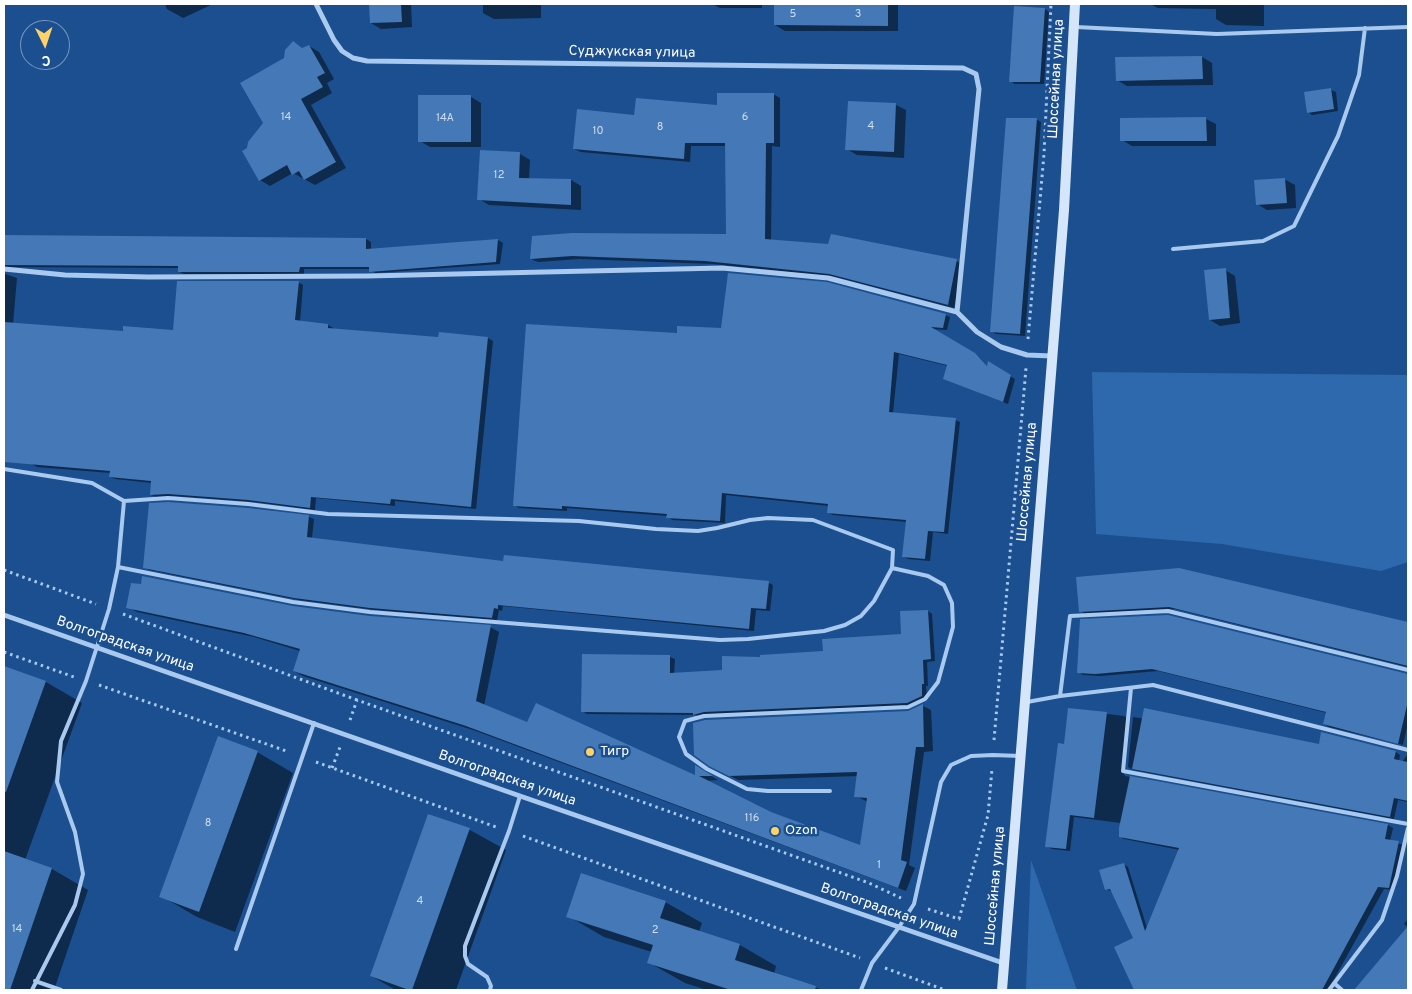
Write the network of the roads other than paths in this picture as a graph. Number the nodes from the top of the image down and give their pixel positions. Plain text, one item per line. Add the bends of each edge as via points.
1 (316, 4) edge
2 (1075, 4) edge
3 (1074, 27) junction
4 (1408, 27) edge
5 (1365, 28) junction
6 (1173, 249) dead end
7 (4, 269) edge
8 (957, 312) junction
9 (1052, 356) junction
10 (4, 469) edge
11 (124, 501) junction
12 (118, 566) junction
13 (892, 568) junction
14 (4, 615) edge
15 (97, 647) junction
16 (1408, 670) edge
17 (1131, 688) junction
18 (1060, 696) junction
19 (1024, 702) junction
20 (314, 723) junction
21 (1408, 750) edge
22 (1020, 756) junction
23 (830, 791) dead end
24 (520, 796) junction
25 (1408, 824) edge
26 (1408, 828) edge
27 (899, 927) junction
28 (236, 949) dead end
29 (1003, 963) junction
30 (35, 981) junction
31 (1334, 983) junction
32 (32, 990) edge
33 (61, 990) edge
34 (490, 990) edge
35 (861, 990) edge
36 (1002, 990) edge
37 (1329, 990) edge
38 (1342, 990) edge

1 - 8 street, Суджукская улица via 342,51 353,58 367,60 963,68 976,74 979,89
2 - 3 street, Шоссейная улица
3 - 5 lane via 1217,34
3 - 9 street, Шоссейная улица
4 - 5 lane
5 - 6 lane via 1359,75 1338,136 1294,226 1263,241
7 - 8 street via 66,275 168,277 722,268 828,278
8 - 9 street via 977,332 1001,347 1027,355
9 - 19 street, Шоссейная улица
10 - 11 lane via 92,484
11 - 12 lane
11 - 13 lane via 168,498 328,514 580,521 656,529 698,530 768,518 813,520 894,550
12 - 13 lane via 293,602 370,612 720,640 824,631 845,625 861,616 874,601
12 - 15 lane
13 - 23 lane via 928,576 944,585 952,603 953,626 938,682 925,699 908,707 704,716 685,721 679,737 686,754 707,769 747,789
14 - 15 street, Волгоградская улица
15 - 20 street, Волгоградская улица
15 - 30 lane via 61,741 58,782 75,832 83,874 75,904
16 - 18 lane via 1168,611 1070,616
17 - 18 lane
17 - 21 lane via 1153,685
17 - 25 lane via 1123,771
18 - 19 lane
19 - 22 street, Шоссейная улица
20 - 24 street, Волгоградская улица
20 - 28 lane
22 - 27 lane via 971,756 951,765 941,782 914,904
22 - 29 street, Шоссейная улица
24 - 27 street, Волгоградская улица
24 - 34 lane via 465,946 464,956 468,964 487,977
26 - 31 lane via 1382,920
27 - 29 street, Волгоградская улица
27 - 35 lane via 872,963
29 - 36 street, Шоссейная улица
30 - 32 lane
30 - 33 lane
31 - 37 lane
31 - 38 lane

